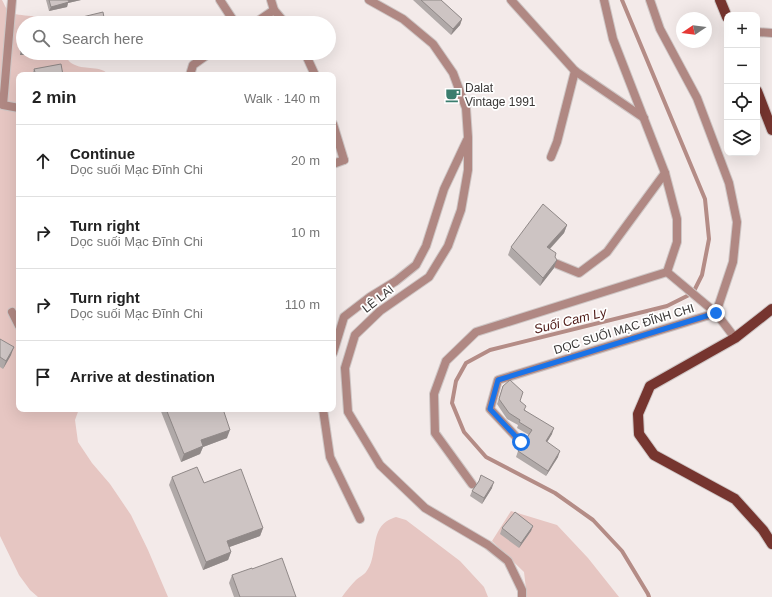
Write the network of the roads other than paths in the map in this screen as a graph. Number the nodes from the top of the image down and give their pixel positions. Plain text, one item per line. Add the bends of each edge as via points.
1 (12, 0) edge
2 (220, 0) edge
3 (271, 0) edge
4 (369, 0) edge
5 (511, 0) edge
6 (604, 0) edge
7 (650, 0) edge
8 (720, 0) edge
9 (274, 10) junction
10 (725, 12) edge
11 (230, 16) edge
12 (265, 16) edge
13 (279, 16) edge
14 (760, 32) edge
15 (772, 33) edge
16 (200, 60) edge
17 (308, 60) edge
18 (575, 71) junction
19 (191, 72) edge
20 (314, 72) edge
21 (760, 97) edge
22 (2, 105) edge
23 (16, 107) edge
24 (644, 118) junction
25 (770, 118) edge
26 (772, 130) edge
27 (336, 134) edge
28 (468, 137) junction
29 (551, 157) dead end
30 (336, 163) edge
31 (665, 173) junction
32 (557, 264) edge
33 (667, 272) junction
34 (772, 309) edge
35 (12, 312) dead end
36 (716, 313) junction
37 (16, 320) edge
38 (735, 338) junction
39 (336, 343) edge
40 (323, 412) edge
41 (521, 442) dead end
42 (472, 484) dead end
43 (360, 519) dead end
44 (772, 544) edge
45 (522, 597) edge

1 - 22 street
2 - 11 street
3 - 9 street
4 - 28 street, LÊ LAI via 403,19 433,44 453,73 466,108
5 - 18 street
6 - 24 street via 613,39
7 - 36 street via 660,29 697,98 729,183 737,222 733,262
8 - 10 main road
9 - 12 street
9 - 13 street
14 - 15 street
16 - 19 street via 193,65
17 - 20 street
18 - 24 street
18 - 29 street
21 - 25 main road
22 - 23 street
24 - 31 street
25 - 26 main road
27 - 30 street via 344,160
28 - 39 street via 444,190 426,246 416,264 344,317
28 - 45 street, LÊ LAI via 468,170 461,210 448,246 428,277 380,310 355,335 345,368 348,412 380,465 425,508 488,545 508,561 522,590
31 - 32 street via 607,252 579,273
31 - 33 street via 677,219 677,242
33 - 36 street
33 - 42 street via 476,332 446,361 434,394 435,432
34 - 38 main road
35 - 37 street
36 - 38 street
36 - 41 street, DỌC SUỐI MẠC ĐĨNH CHI via 498,380 490,409
38 - 44 main road via 650,386 638,414 639,434 654,455 735,500 763,530
40 - 43 street via 330,457

